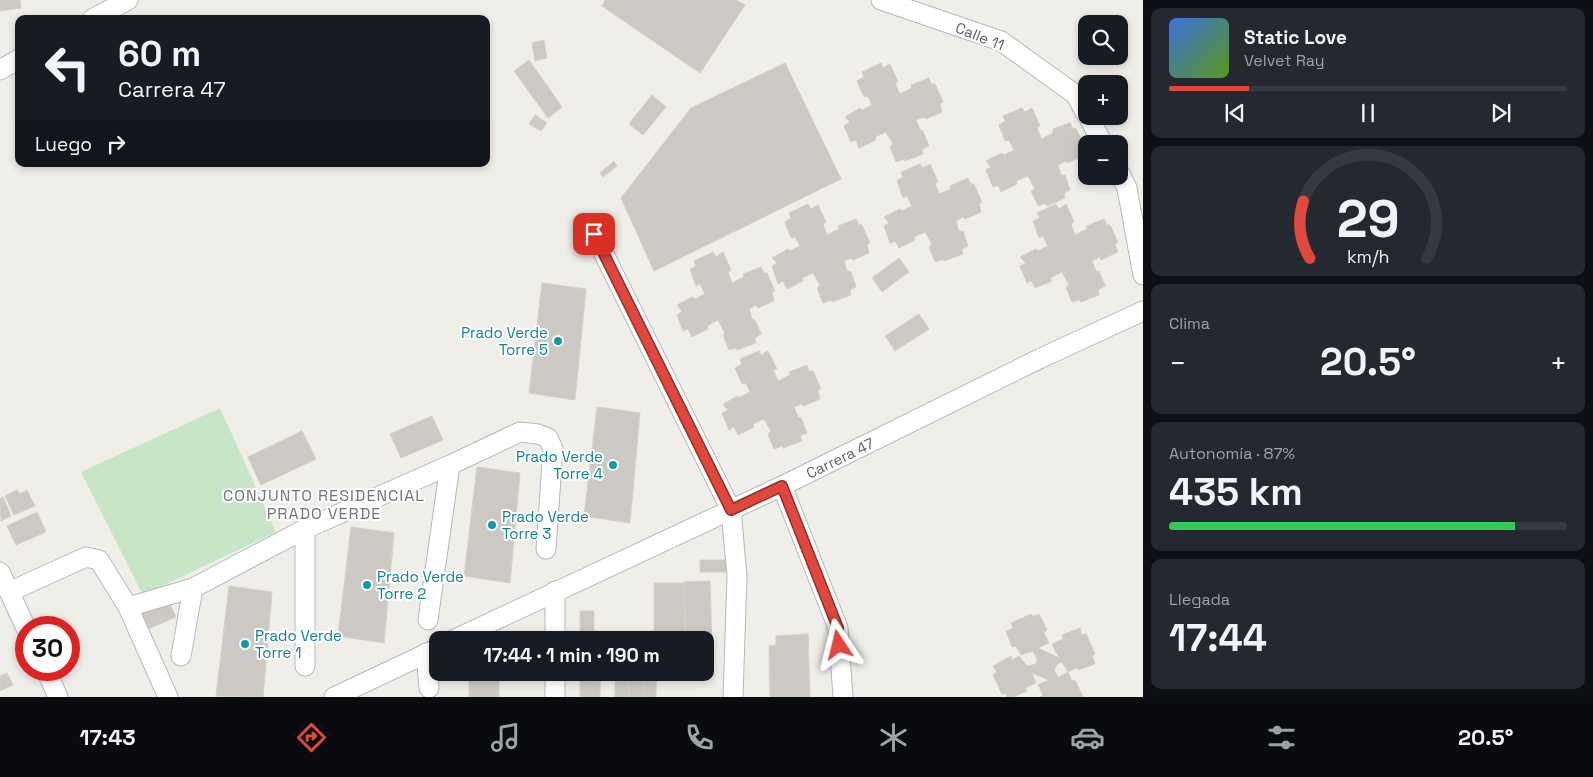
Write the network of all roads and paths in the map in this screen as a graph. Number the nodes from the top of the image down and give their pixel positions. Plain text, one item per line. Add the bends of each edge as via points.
1 (128, 0) edge
2 (881, 0) edge
3 (100, 15) edge
4 (15, 61) edge
5 (0, 70) edge
6 (1078, 99) edge
7 (1126, 185) edge
8 (594, 234) dead end
9 (1143, 275) edge
10 (1143, 311) edge
11 (450, 465) junction
12 (782, 486) junction
13 (731, 510) junction
14 (305, 529) junction
15 (546, 549) dead end
16 (0, 572) edge
17 (193, 588) junction
18 (555, 591) junction
19 (10, 592) junction
20 (128, 607) junction
21 (21, 616) edge
22 (428, 620) dead end
23 (473, 631) edge
24 (555, 631) edge
25 (429, 651) edge
26 (182, 656) dead end
27 (305, 666) dead end
28 (51, 681) edge
29 (430, 681) edge
30 (555, 681) edge
31 (429, 688) dead end
32 (58, 697) edge
33 (168, 697) edge
34 (334, 697) edge
35 (556, 697) edge
36 (733, 697) edge
37 (843, 697) edge

1 - 3 street
2 - 6 street, Calle 11 via 1001,41
4 - 5 street
7 - 9 street
8 - 13 street
10 - 12 street, Carrera 47
11 - 14 street
11 - 15 street via 520,432 548,438 553,449
11 - 22 street
12 - 13 street, Carrera 47
12 - 37 street via 838,628
13 - 18 street, Carrera 47
13 - 36 street via 737,576
14 - 17 street
14 - 27 street
16 - 19 street
17 - 20 street
17 - 26 street
18 - 23 street, Carrera 47
18 - 24 street
19 - 20 street via 91,557 102,563
19 - 21 street
20 - 33 street
25 - 34 street
28 - 32 street
29 - 31 street
30 - 35 street

